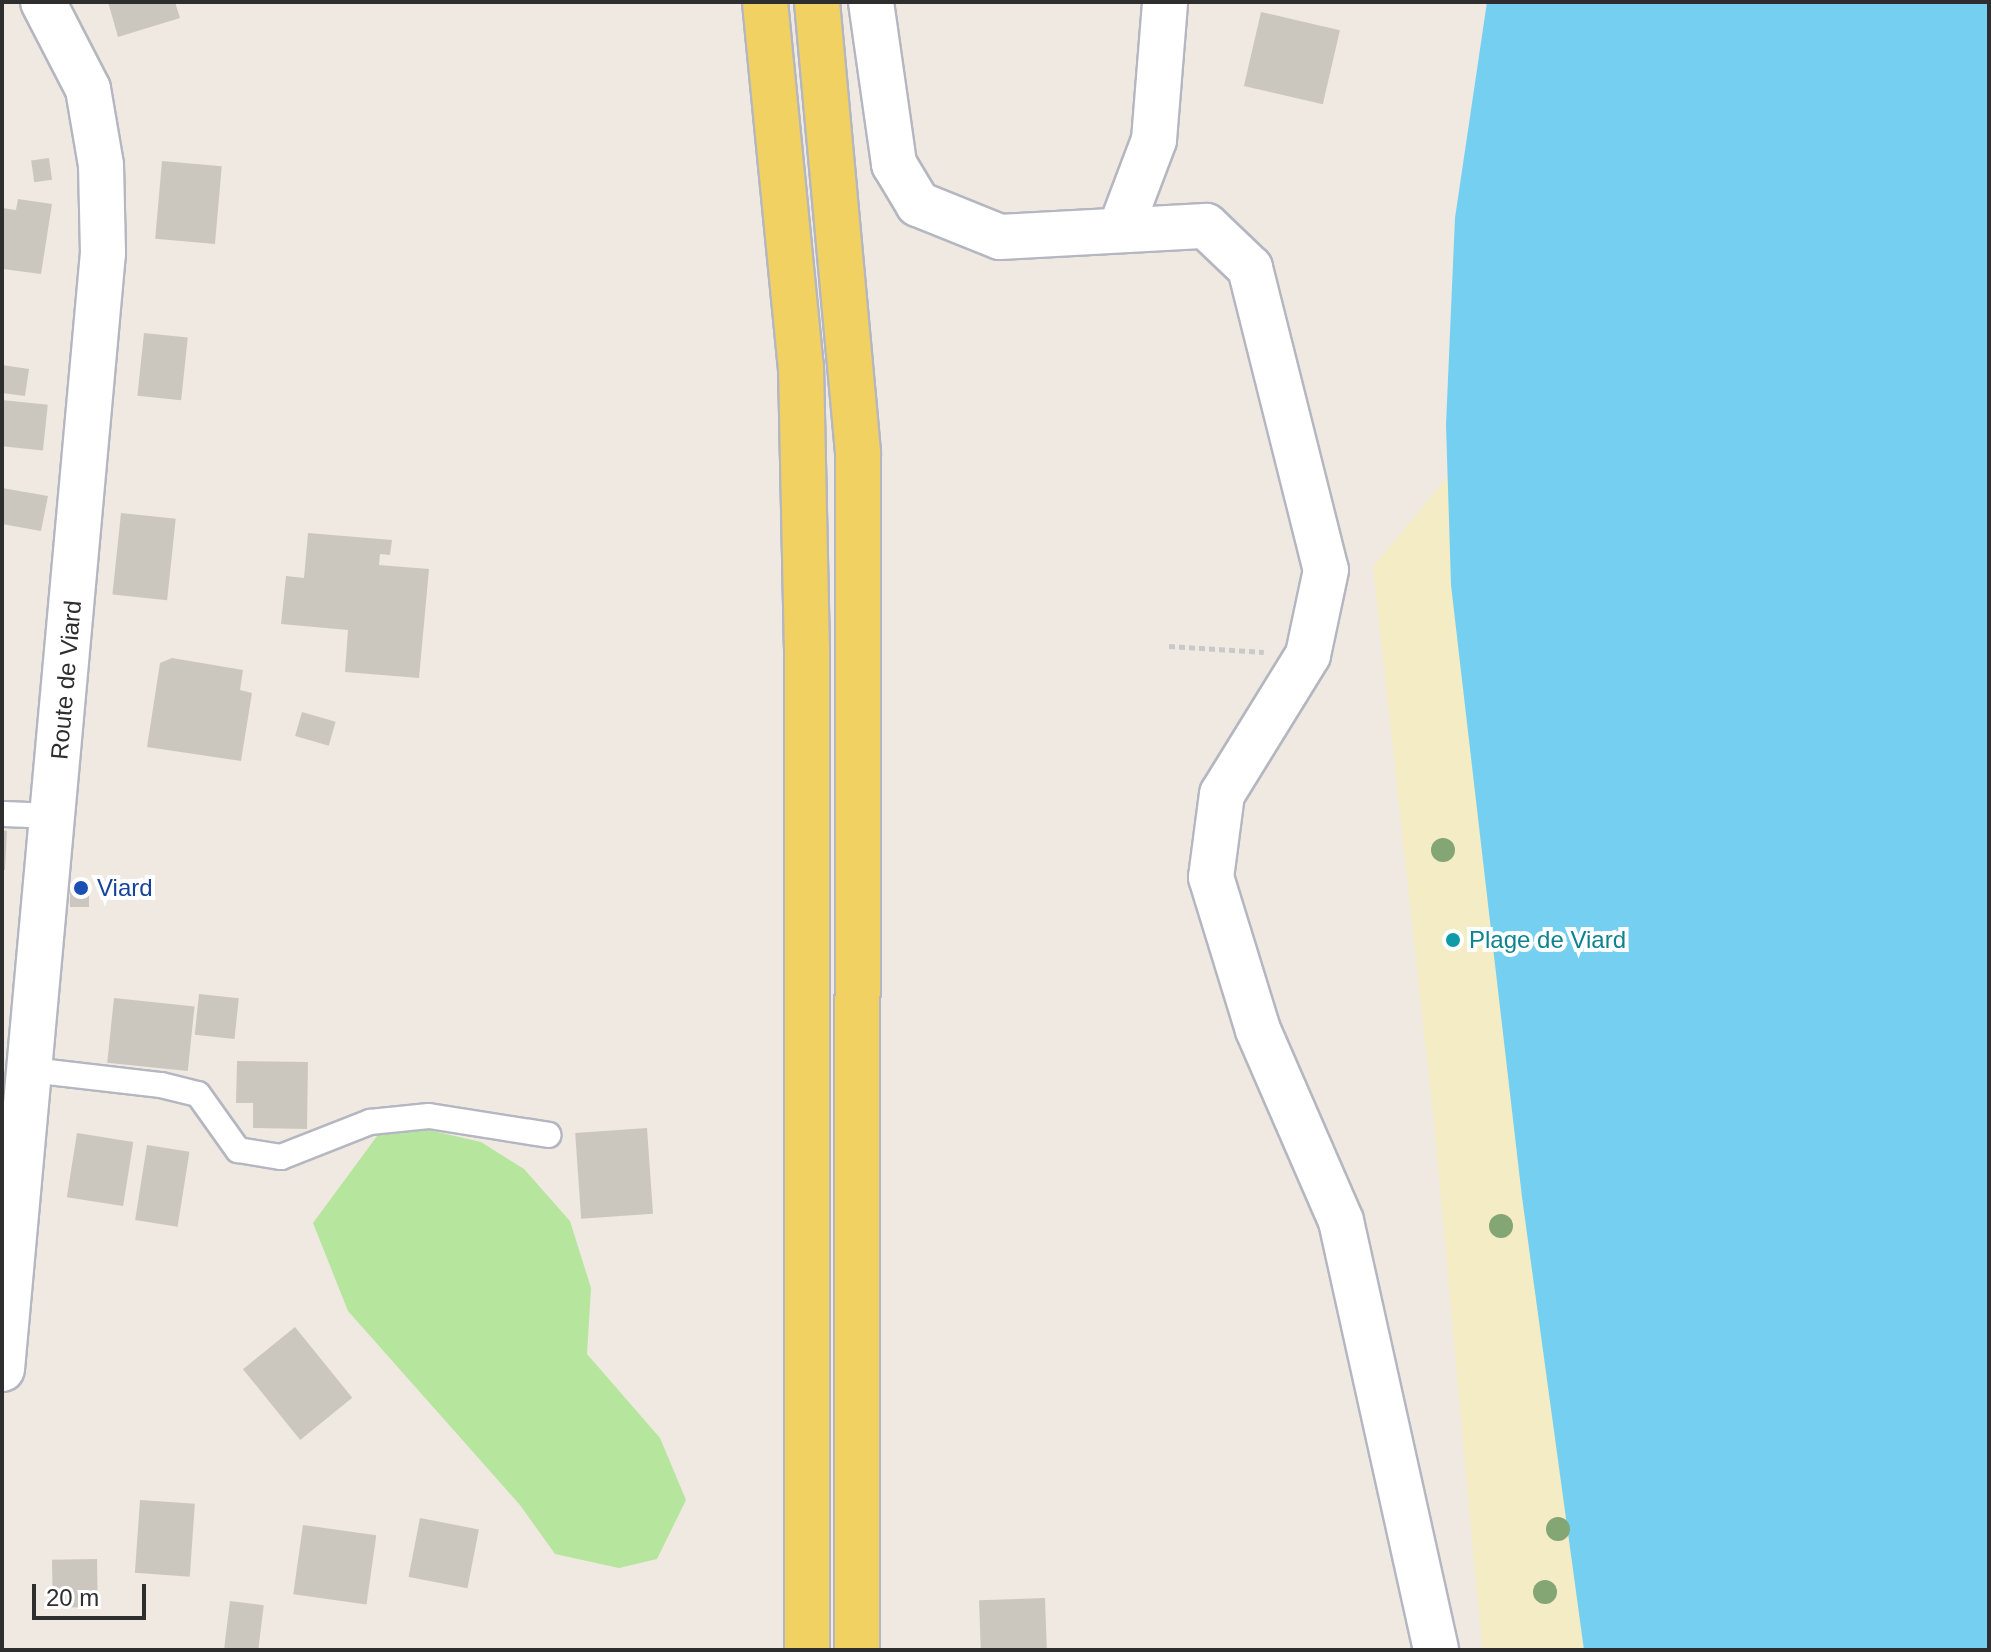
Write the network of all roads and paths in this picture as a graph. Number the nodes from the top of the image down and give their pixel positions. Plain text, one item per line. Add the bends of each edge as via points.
1 (43, 2) edge
2 (765, 2) edge
3 (817, 2) edge
4 (871, 2) edge
5 (1165, 2) edge
6 (1120, 230) junction
7 (1169, 646) dead end
8 (1308, 655) junction
9 (2, 814) edge
10 (54, 816) junction
11 (31, 1070) junction
12 (549, 1135) dead end
13 (2, 1369) edge
14 (807, 1650) edge
15 (857, 1650) edge
16 (1436, 1650) edge

1 - 10 street, Route de Viard via 88,89 101,165 103,253
2 - 14 main road via 801,381 807,647
3 - 15 main road via 858,452
4 - 6 street via 894,164 918,204 1000,237
5 - 6 street via 1154,140
6 - 8 street via 1206,226 1250,268 1326,570
7 - 8 path
8 - 16 street via 1222,794 1211,877 1258,1030 1341,1221
9 - 10 lane
10 - 11 street, Route de Viard
11 - 12 lane via 198,1094 238,1150 281,1157 370,1122 429,1116
11 - 13 street, Route de Viard

